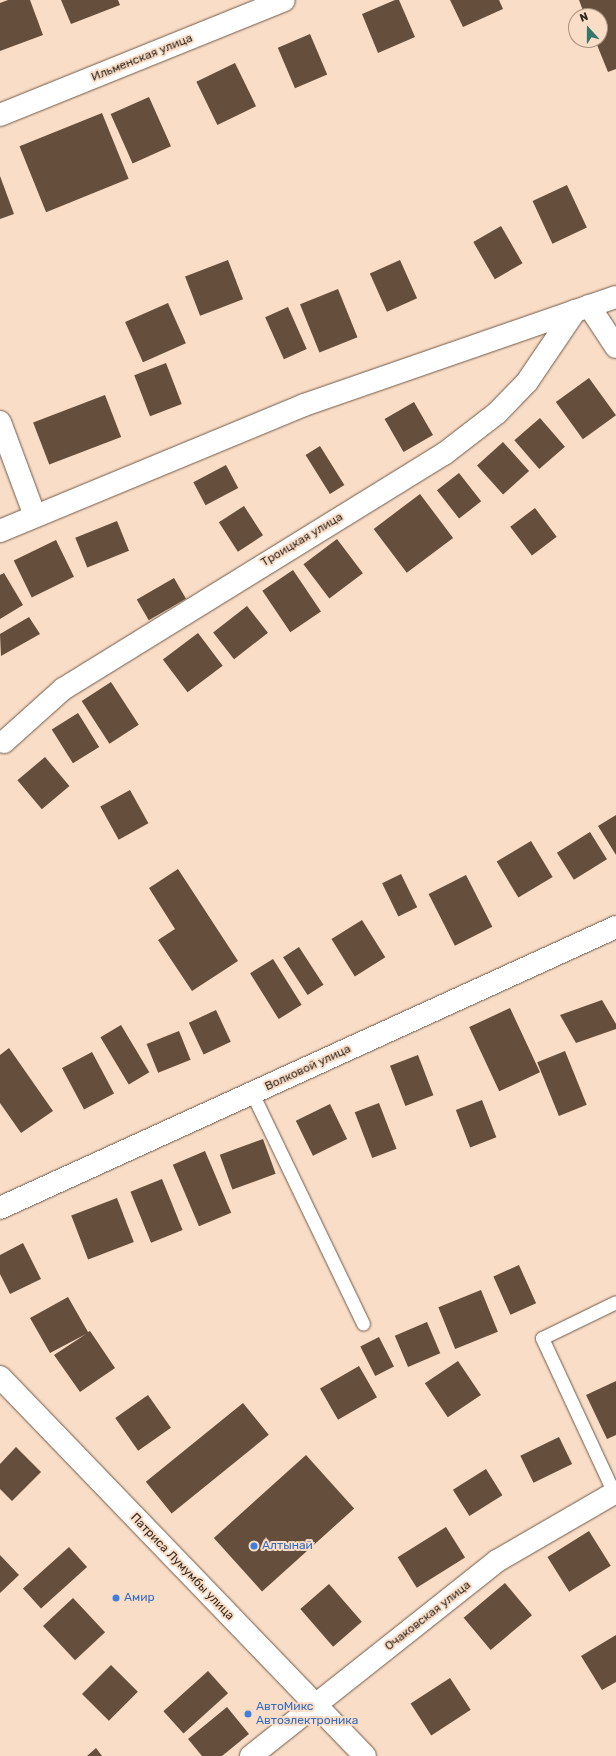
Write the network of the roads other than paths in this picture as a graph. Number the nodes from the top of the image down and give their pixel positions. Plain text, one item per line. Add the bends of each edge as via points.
1 (284, 0) edge
2 (0, 115) edge
3 (616, 297) edge
4 (582, 309) junction
5 (616, 347) edge
6 (0, 422) edge
7 (35, 516) junction
8 (0, 531) edge
9 (4, 742) dead end
10 (616, 927) edge
11 (252, 1093) junction
12 (0, 1208) edge
13 (616, 1302) edge
14 (363, 1324) dead end
15 (0, 1377) edge
16 (615, 1492) edge
17 (314, 1705) junction
18 (251, 1756) edge
19 (365, 1756) edge

1 - 2 street, Ильменская улица
3 - 4 street
4 - 5 street
4 - 7 street via 304,405
4 - 9 street, Троицкая улица via 527,382 497,413 444,454 63,690
6 - 7 street
7 - 8 street
10 - 11 street, Волковой улица
11 - 12 street, Волковой улица
11 - 14 lane
13 - 16 lane via 542,1338
15 - 17 street, Патриса Лумумбы улица
16 - 17 street, Очаковская улица via 497,1561
17 - 18 street, Очаковская улица
17 - 19 street, Патриса Лумумбы улица

